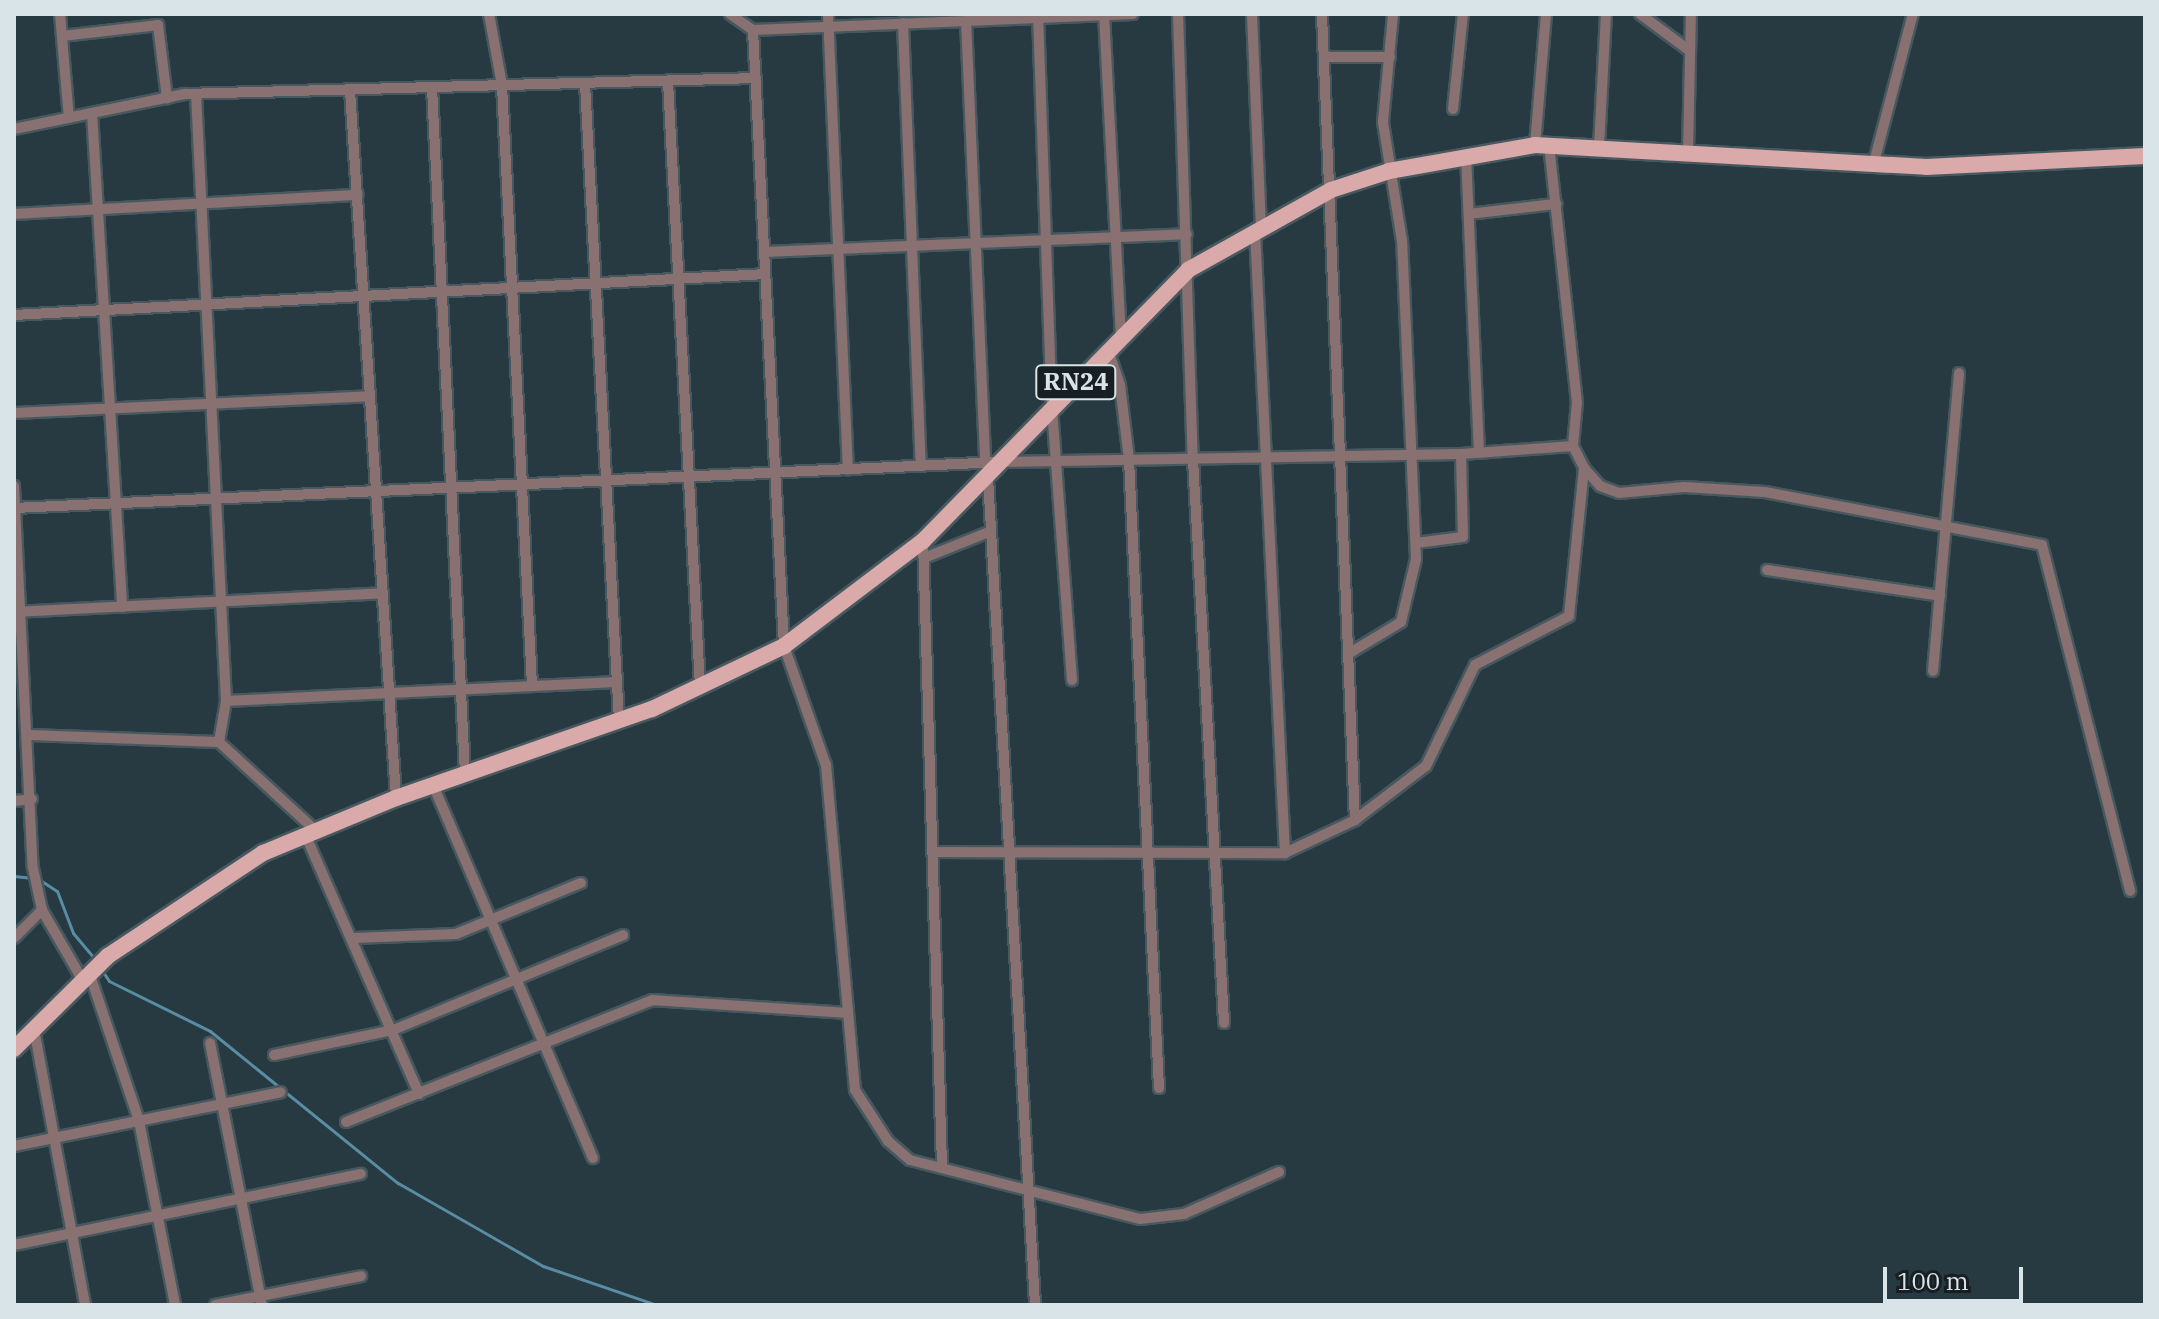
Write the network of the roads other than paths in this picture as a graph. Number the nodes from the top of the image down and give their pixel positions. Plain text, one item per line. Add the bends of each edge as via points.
1 (60, 14) edge
2 (489, 14) edge
3 (730, 14) edge
4 (828, 14) edge
5 (1133, 14) edge
6 (1178, 14) edge
7 (1252, 14) edge
8 (1322, 14) edge
9 (1393, 14) edge
10 (1463, 14) edge
11 (1546, 14) edge
12 (1606, 14) edge
13 (1640, 14) edge
14 (1691, 14) edge
15 (1913, 14) edge
16 (1104, 15) edge
17 (1038, 16) edge
18 (966, 21) junction
19 (903, 23) junction
20 (829, 27) junction
21 (753, 30) junction
22 (62, 36) junction
23 (1690, 51) junction
24 (1325, 57) junction
25 (1390, 57) junction
26 (756, 78) junction
27 (668, 81) junction
28 (585, 83) junction
29 (502, 85) junction
30 (432, 87) junction
31 (350, 90) junction
32 (196, 94) junction
33 (167, 98) junction
34 (1453, 109) dead end
35 (92, 113) junction
36 (69, 118) junction
37 (14, 129) edge
38 (1542, 145) junction
39 (1599, 147) junction
40 (1688, 153) junction
41 (1466, 155) junction
42 (2145, 156) edge
43 (1873, 166) junction
44 (1389, 171) junction
45 (1331, 190) junction
46 (357, 195) junction
47 (202, 204) junction
48 (1556, 204) junction
49 (98, 209) junction
50 (14, 214) edge
51 (1469, 214) junction
52 (1258, 229) junction
53 (1187, 234) junction
54 (1112, 237) junction
55 (1046, 240) junction
56 (976, 243) junction
57 (912, 245) junction
58 (838, 248) junction
59 (764, 252) junction
60 (1188, 270) junction
61 (765, 274) junction
62 (678, 278) junction
63 (596, 283) junction
64 (512, 287) junction
65 (442, 291) junction
66 (364, 296) junction
67 (207, 304) junction
68 (104, 310) junction
69 (14, 315) edge
70 (1121, 334) junction
71 (1107, 348) junction
72 (1959, 373) dead end
73 (370, 396) junction
74 (211, 404) junction
75 (110, 408) junction
76 (1052, 408) junction
77 (14, 413) edge
78 (1573, 446) junction
79 (1479, 453) junction
80 (1461, 454) junction
81 (1408, 455) junction
82 (1339, 456) junction
83 (1266, 458) junction
84 (1129, 459) junction
85 (1193, 459) junction
86 (1058, 460) junction
87 (1002, 462) junction
88 (921, 466) junction
89 (1584, 468) junction
90 (848, 470) junction
91 (987, 470) junction
92 (775, 473) junction
93 (689, 477) junction
94 (607, 481) junction
95 (522, 485) junction
96 (14, 486) edge
97 (451, 488) junction
98 (376, 492) junction
99 (216, 499) junction
100 (116, 503) junction
101 (15, 508) edge
102 (1948, 525) junction
103 (991, 531) junction
104 (1416, 543) junction
105 (923, 549) junction
106 (1767, 570) dead end
107 (383, 593) junction
108 (1940, 596) junction
109 (221, 601) junction
110 (122, 607) junction
111 (18, 612) edge
112 (784, 646) junction
113 (1348, 654) junction
114 (1933, 671) dead end
115 (1072, 680) dead end
116 (617, 682) junction
117 (532, 686) junction
118 (700, 688) junction
119 (461, 690) junction
120 (389, 693) junction
121 (226, 701) junction
122 (619, 721) junction
123 (29, 735) junction
124 (219, 742) junction
125 (465, 774) junction
126 (433, 785) junction
127 (396, 798) junction
128 (32, 799) junction
129 (14, 801) edge
130 (1355, 820) junction
131 (310, 832) junction
132 (1008, 851) junction
133 (936, 852) junction
134 (1285, 853) junction
135 (1218, 855) junction
136 (1149, 856) junction
137 (581, 883) dead end
138 (2130, 891) dead end
139 (42, 910) junction
140 (491, 920) junction
141 (623, 935) dead end
142 (14, 938) edge
143 (354, 938) junction
144 (94, 969) junction
145 (517, 982) junction
146 (847, 1013) junction
147 (1224, 1023) dead end
148 (34, 1029) junction
149 (393, 1030) junction
150 (210, 1043) dead end
151 (544, 1045) junction
152 (14, 1049) edge
153 (274, 1055) dead end
154 (1159, 1088) dead end
155 (281, 1092) dead end
156 (419, 1094) junction
157 (222, 1104) junction
158 (139, 1121) junction
159 (346, 1122) dead end
160 (54, 1138) junction
161 (14, 1146) edge
162 (593, 1158) dead end
163 (942, 1168) junction
164 (1279, 1172) dead end
165 (361, 1174) dead end
166 (1027, 1190) junction
167 (241, 1199) junction
168 (157, 1216) junction
169 (72, 1233) junction
170 (14, 1245) edge
171 (361, 1276) dead end
172 (261, 1300) edge
173 (85, 1305) edge
174 (175, 1305) edge
175 (215, 1305) edge
176 (1035, 1305) edge

1 - 22 street
2 - 29 street
3 - 21 street
4 - 20 street
5 - 16 street
6 - 53 street
7 - 52 street
8 - 24 street
9 - 25 street
10 - 34 street
11 - 38 street
12 - 39 street
13 - 23 street
14 - 23 street
15 - 43 street
16 - 17 street
16 - 54 street
17 - 18 street
17 - 55 street
18 - 19 street
18 - 56 street
19 - 20 street
19 - 57 street
20 - 21 street
20 - 58 street
21 - 26 street
22 - 33 street via 158,25
22 - 36 street
23 - 40 street
24 - 25 street
24 - 45 street
25 - 44 street via 1383,122
26 - 27 street
26 - 59 street
27 - 28 street
27 - 62 street
28 - 29 street
28 - 63 street
29 - 30 street
29 - 64 street
30 - 31 street
30 - 65 street
31 - 32 street
31 - 46 street
32 - 33 street
32 - 47 street
33 - 35 street
35 - 36 street
35 - 49 street
36 - 37 street
38 - 39 main road, RN24
38 - 41 main road, RN24
38 - 48 street
39 - 40 main road, RN24
40 - 43 main road, RN24
41 - 44 main road, RN24
41 - 51 street
42 - 43 main road, RN24 via 2009,166
44 - 45 main road, RN24
44 - 81 street via 1402,241
45 - 52 main road, RN24
45 - 82 street
46 - 47 street
46 - 66 street
47 - 49 street
47 - 67 street
48 - 51 street
48 - 78 street via 1577,402
49 - 50 street
49 - 68 street
51 - 79 street
52 - 60 main road, RN24
52 - 83 street
53 - 54 street
53 - 60 street
54 - 55 street
54 - 70 street
55 - 56 street
55 - 76 street
56 - 57 street
56 - 91 street
57 - 58 street
57 - 88 street
58 - 59 street
58 - 90 street
59 - 61 street
60 - 70 main road, RN24
60 - 85 street
61 - 62 street
61 - 92 street
62 - 63 street
62 - 93 street
63 - 64 street
63 - 94 street
64 - 65 street
64 - 95 street
65 - 66 street
65 - 97 street
66 - 67 street
66 - 73 street
67 - 68 street
67 - 74 street
68 - 69 street
68 - 75 street
70 - 71 main road, RN24
71 - 76 main road, RN24
71 - 84 street via 1120,385
72 - 102 street
73 - 74 street
73 - 98 street
74 - 75 street
74 - 99 street
75 - 77 street
75 - 100 street
76 - 86 street
76 - 87 main road, RN24
78 - 79 street
78 - 89 street
79 - 80 street
80 - 81 street
80 - 104 street via 1463,537
81 - 82 street
81 - 104 street
82 - 83 street
82 - 113 street
83 - 85 street
83 - 134 street
84 - 85 street
84 - 86 street
84 - 136 street
85 - 135 street
86 - 87 street
86 - 115 street
87 - 91 main road, RN24
88 - 90 street
88 - 91 street
89 - 102 street via 1600,486 1619,493 1684,487 1765,492
89 - 130 street via 1573,609 1475,665 1426,766
90 - 92 street
91 - 103 street
91 - 105 main road, RN24
92 - 93 street
92 - 112 street
93 - 94 street
93 - 118 street
94 - 95 street
94 - 116 street
95 - 97 street
95 - 117 street
96 - 101 street
97 - 98 street
97 - 119 street
98 - 99 street
98 - 107 street
99 - 100 street
99 - 109 street
100 - 101 street
100 - 110 street
101 - 111 street
102 - 108 street
102 - 138 street via 2042,545
103 - 105 street
103 - 132 street
104 - 113 street via 1401,622
105 - 112 main road, RN24
105 - 133 street
106 - 108 street
107 - 109 street
107 - 120 street
108 - 114 street
109 - 110 street
109 - 121 street
110 - 111 street
111 - 123 street
112 - 118 main road, RN24
112 - 146 street via 826,765
113 - 130 street
116 - 117 street
116 - 122 street
117 - 119 street
118 - 122 main road, RN24
119 - 120 street
119 - 125 street
120 - 121 street
120 - 127 street
121 - 124 street
122 - 125 main road, RN24
123 - 124 street
123 - 128 street
124 - 131 street
125 - 126 main road, RN24
126 - 127 main road, RN24
126 - 140 street
127 - 131 main road, RN24
128 - 129 street
128 - 139 street via 33,868
130 - 134 street
131 - 143 street
131 - 144 main road, RN24 via 199,891
132 - 133 street
132 - 136 street
132 - 166 street
133 - 163 street
134 - 135 street
135 - 136 street
135 - 147 street
136 - 154 street
137 - 140 street
139 - 142 street
139 - 144 street
140 - 143 street via 456,934
140 - 145 street
141 - 145 street
143 - 149 street
144 - 148 main road, RN24
144 - 158 street
145 - 149 street
145 - 151 street
146 - 151 street via 653,1000
146 - 163 street via 855,1090 888,1141 910,1160
148 - 152 main road, RN24
148 - 160 street
149 - 153 street
149 - 156 street
150 - 157 street
151 - 156 street
151 - 162 street
155 - 157 street
156 - 159 street
157 - 158 street
157 - 167 street
158 - 160 street
158 - 168 street
160 - 161 street
160 - 169 street
163 - 166 street
164 - 166 street via 1184,1214 1140,1219
165 - 167 street
166 - 176 street
167 - 168 street
167 - 172 street
168 - 169 street
168 - 174 street
169 - 170 street
169 - 173 street
171 - 172 street
172 - 175 street

